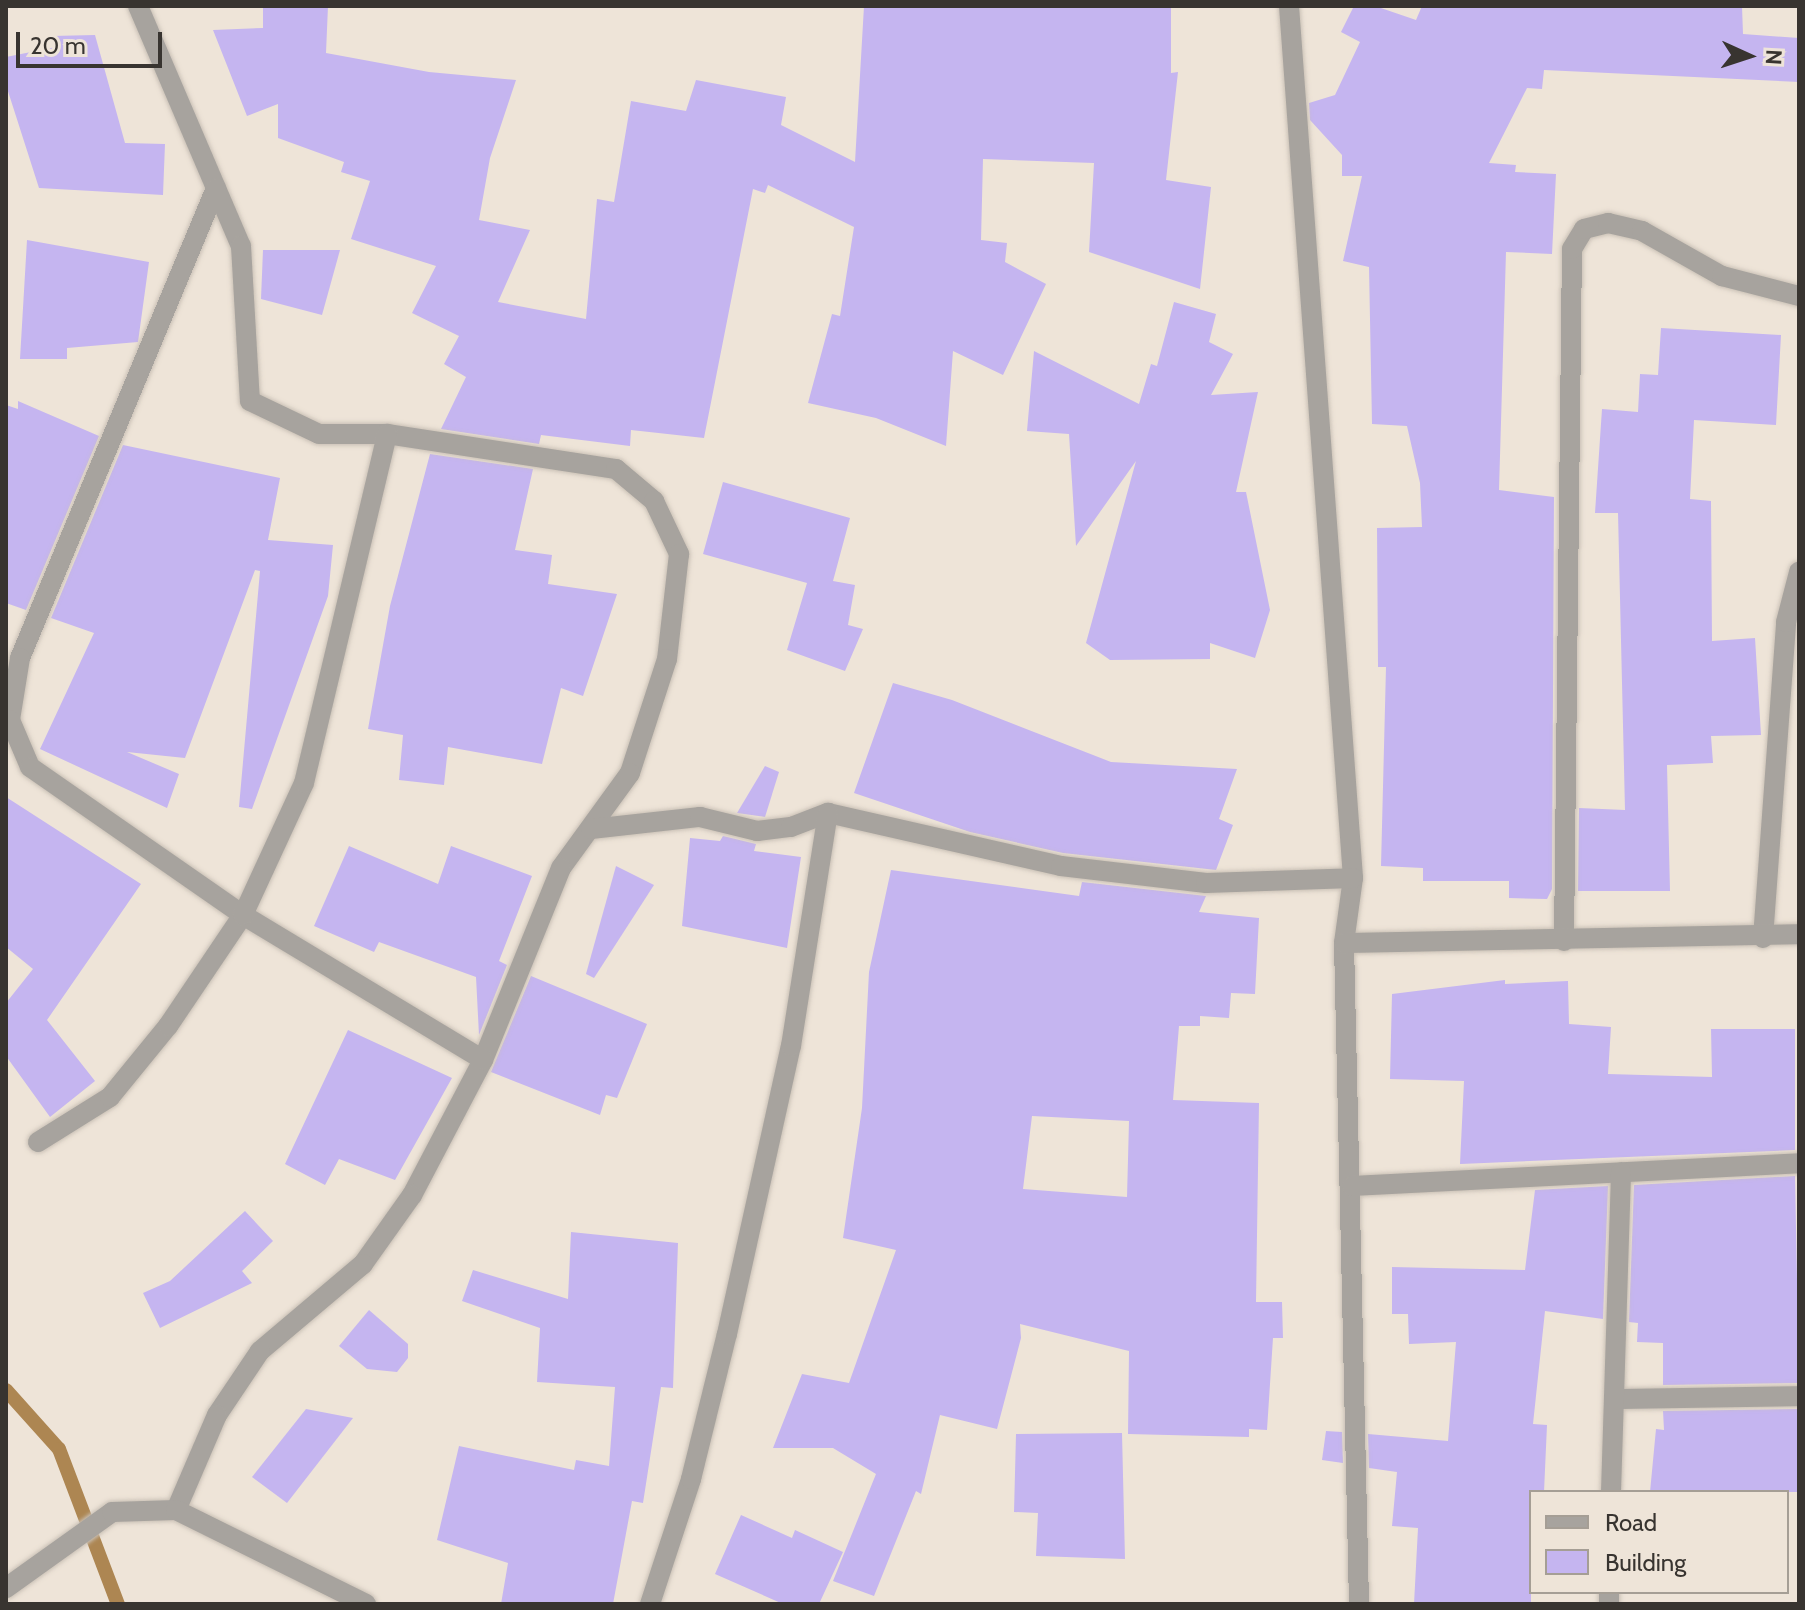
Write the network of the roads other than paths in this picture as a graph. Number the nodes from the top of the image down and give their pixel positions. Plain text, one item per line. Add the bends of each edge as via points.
1 (138, 6) edge
2 (1289, 6) edge
3 (216, 188) junction
4 (1799, 296) edge
5 (387, 434) junction
6 (1799, 572) edge
7 (828, 813) junction
8 (591, 829) junction
9 (1353, 878) junction
10 (243, 915) junction
11 (1799, 934) edge
12 (1763, 938) junction
13 (1564, 941) junction
14 (1344, 943) junction
15 (483, 1060) junction
16 (38, 1142) dead end
17 (1799, 1163) edge
18 (1621, 1172) junction
19 (1352, 1186) junction
20 (1799, 1396) edge
21 (1614, 1399) junction
22 (1611, 1490) edge
23 (176, 1510) junction
24 (6, 1588) edge
25 (366, 1604) edge
26 (650, 1604) edge
27 (1359, 1604) edge

1 - 3 street
2 - 9 street
3 - 5 street via 241,246 250,401 319,434
3 - 10 street via 20,658 10,720 30,767
4 - 13 street via 1722,276 1642,231 1608,223 1584,229 1572,249
5 - 8 street via 616,469 654,501 679,554 667,659 630,773
5 - 10 street via 304,783
6 - 12 street via 1786,622
7 - 8 street via 791,827 757,831 700,817
7 - 9 street via 1061,866 1206,883
7 - 26 street via 791,1046 727,1334 691,1479
8 - 15 street via 561,868
9 - 14 street
10 - 15 street
10 - 16 street via 168,1026 110,1097
11 - 12 street
12 - 13 street
13 - 14 street
14 - 19 street
15 - 23 street via 412,1195 363,1264 260,1351 217,1415
17 - 18 street
18 - 19 street
18 - 21 street
19 - 27 street
20 - 21 street
21 - 22 street
23 - 24 street via 112,1512
23 - 25 street

